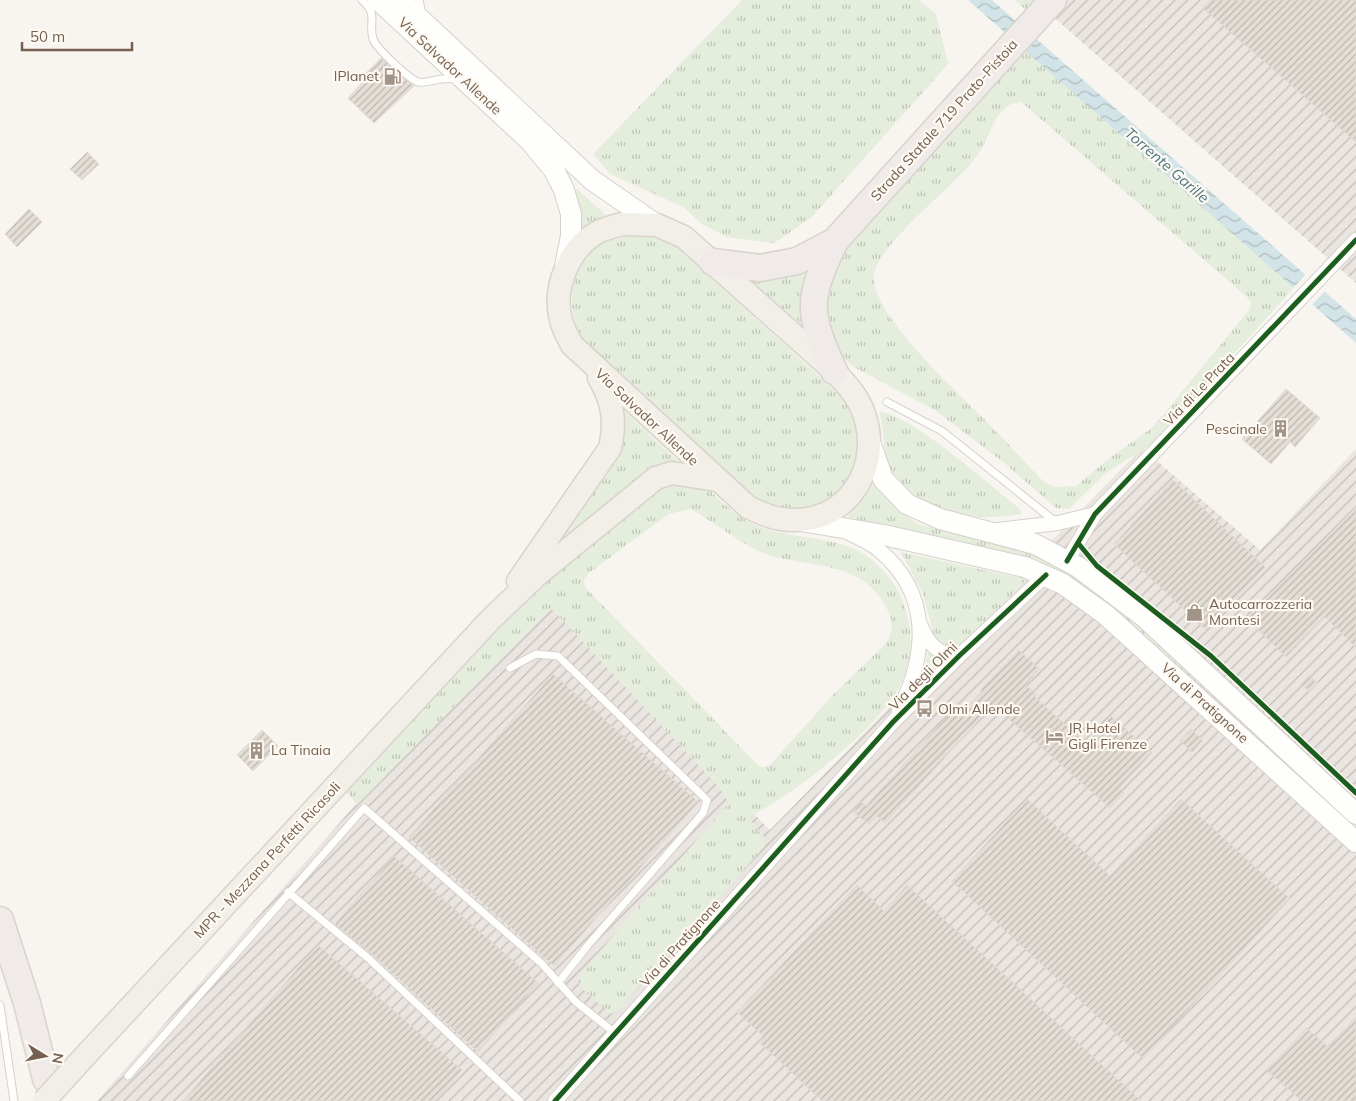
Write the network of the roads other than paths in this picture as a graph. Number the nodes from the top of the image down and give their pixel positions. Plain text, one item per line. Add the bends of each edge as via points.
1 (362, 0) edge
2 (378, 0) edge
3 (400, 0) edge
4 (419, 0) edge
5 (1053, 0) edge
6 (432, 29) junction
7 (478, 92) junction
8 (657, 224) junction
9 (1356, 240) edge
10 (835, 241) junction
11 (713, 262) junction
12 (565, 266) junction
13 (594, 368) junction
14 (834, 371) junction
15 (887, 402) dead end
16 (869, 439) junction
17 (716, 480) junction
18 (1096, 514) junction
19 (796, 520) junction
20 (1058, 523) junction
21 (838, 526) junction
22 (989, 531) junction
23 (1067, 561) junction
24 (1046, 575) junction
25 (490, 620) junction
26 (920, 623) junction
27 (959, 656) junction
28 (510, 668) dead end
29 (893, 722) junction
30 (823, 800) joint
31 (1356, 814) edge
32 (1356, 842) edge
33 (288, 892) junction
34 (0, 920) edge
35 (558, 982) junction
36 (0, 1005) edge
37 (615, 1034) junction
38 (128, 1076) dead end
39 (45, 1090) edge
40 (14, 1101) edge
41 (520, 1101) edge
42 (555, 1101) edge

1 - 7 lane via 373,14 373,40 413,80 420,83 444,77
2 - 7 main road, Via Salvador Allende
3 - 6 main road, Via Salvador Allende
4 - 6 lane via 422,15
5 - 10 highway, Strada Statale 719 Prato-Pistoia
6 - 8 main road, Via Salvador Allende via 592,180
7 - 12 main road, Via Salvador Allende via 546,160 564,190 571,214
8 - 11 main road, Via Salvador Allende via 684,237
8 - 12 main road, Via Salvador Allende via 622,224 600,231 584,243
9 - 18 street, Via di Le Prata
10 - 11 highway via 797,261 760,268
10 - 14 highway via 817,278 813,308 818,336
11 - 14 main road, Via Salvador Allende
12 - 13 main road, Via Salvador Allende via 559,294 560,320 572,345
13 - 17 main road, Via Salvador Allende
13 - 25 main road, MPR - Mezzana Perfetti Ricasoli via 608,392 612,409 614,430 610,448
14 - 16 main road, Via Salvador Allende via 853,391 865,415
15 - 20 lane via 942,431
16 - 19 main road, Via Salvador Allende via 866,466 857,488 842,505 824,515
16 - 22 main road, Via Salvador Allende via 884,479 907,504 940,519
17 - 19 main road, Via Salvador Allende via 748,507 772,518
17 - 25 main road, MPR - Mezzana Perfetti Ricasoli via 672,473 656,478 536,575
18 - 20 street
18 - 23 street, Via di Le Prata
19 - 21 main road, Via Salvador Allende
20 - 22 street
21 - 24 main road, Via Salvador Allende via 1010,563
21 - 26 street, Via degli Olmi via 879,550 894,567 912,594
22 - 23 main road, Via Salvador Allende via 1035,544
23 - 31 main road, Via di Pratignone via 1143,616
24 - 27 street, Via degli Olmi
24 - 32 main road, Via di Pratignone via 1106,615
25 - 39 main road, MPR - Mezzana Perfetti Ricasoli, bridge via 85,1056
26 - 27 street, Via degli Olmi via 933,647 950,656
26 - 29 street, Via degli Olmi via 917,666
27 - 29 street, Via degli Olmi
28 - 35 lane via 536,654 558,656 707,800 703,813
29 - 30 street, Via degli Olmi
30 - 37 street, Via di Pratignone
33 - 35 lane via 364,808 541,962
33 - 38 lane
33 - 41 lane via 368,958
34 - 39 highway via 27,1003
35 - 37 lane via 576,1002
36 - 40 lane
37 - 42 street, Via di Pratignone

